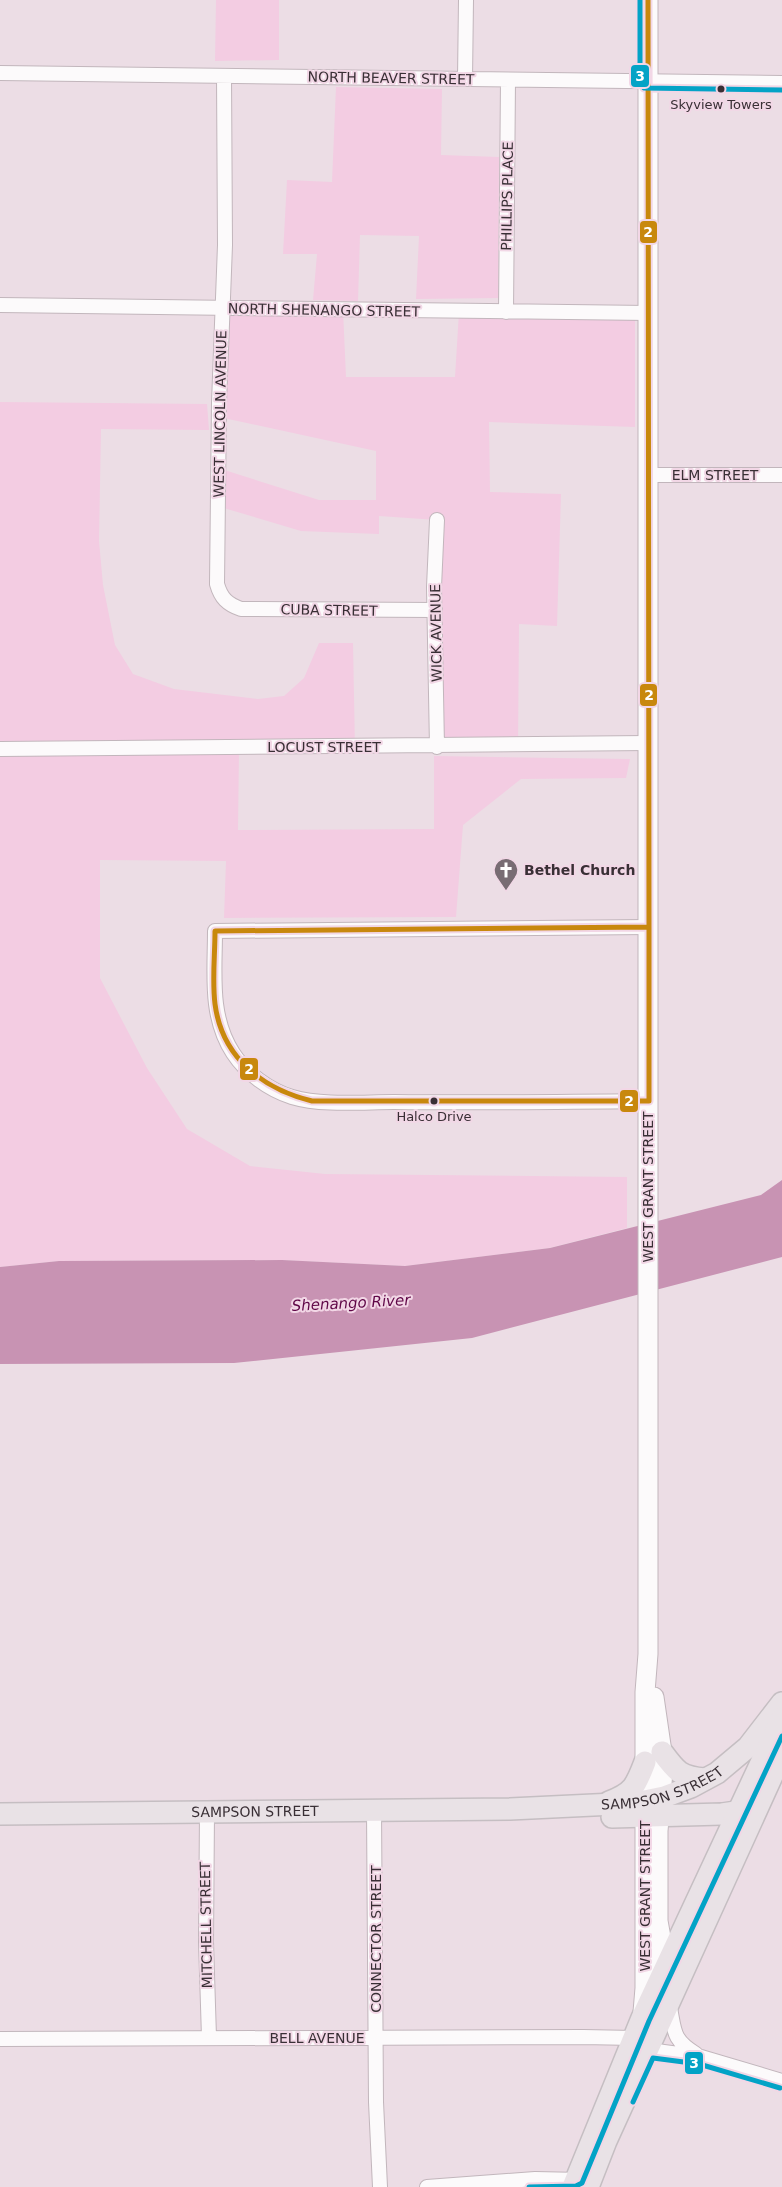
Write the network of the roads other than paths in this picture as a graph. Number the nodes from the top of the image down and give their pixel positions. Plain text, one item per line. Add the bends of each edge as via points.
1 (466, 0) edge
2 (648, 0) edge
3 (0, 74) edge
4 (224, 76) junction
5 (465, 79) junction
6 (508, 80) junction
7 (648, 82) junction
8 (782, 83) edge
9 (0, 305) edge
10 (222, 308) junction
11 (506, 312) junction
12 (648, 313) junction
13 (648, 475) junction
14 (782, 475) edge
15 (437, 520) dead end
16 (225, 600) joint
17 (435, 610) junction
18 (648, 744) junction
19 (437, 747) junction
20 (0, 749) edge
21 (648, 926) junction
22 (648, 1101) junction
23 (782, 1703) edge
24 (782, 1718) edge
25 (782, 1754) edge
26 (654, 1757) junction
27 (705, 1779) junction
28 (602, 1805) junction
29 (653, 1808) junction
30 (510, 1809) junction
31 (374, 1810) junction
32 (747, 1811) junction
33 (206, 1812) junction
34 (0, 1814) edge
35 (663, 1972) junction
36 (669, 2002) junction
37 (642, 2018) junction
38 (208, 2037) junction
39 (376, 2038) junction
40 (0, 2039) edge
41 (641, 2044) junction
42 (701, 2057) junction
43 (782, 2080) edge
44 (606, 2141) junction
45 (581, 2184) edge
46 (380, 2187) edge
47 (427, 2187) edge

1 - 5 street
2 - 7 street, WEST GRANT STREET
3 - 4 street, NORTH BEAVER STREET
4 - 5 street, NORTH BEAVER STREET
4 - 10 street, WEST LINCOLN AVENUE
5 - 6 street, NORTH BEAVER STREET
6 - 7 street, NORTH BEAVER STREET
6 - 11 street, PHILLIPS PLACE
7 - 8 street, NORTH BEAVER STREET
7 - 12 street, WEST GRANT STREET
9 - 10 street, NORTH SHENANGO STREET
10 - 11 street, NORTH SHENANGO STREET
10 - 16 street, WEST LINCOLN AVENUE via 217,584
11 - 12 street, NORTH SHENANGO STREET
12 - 13 street, WEST GRANT STREET
13 - 14 street, ELM STREET
13 - 18 street, WEST GRANT STREET
15 - 17 street, WICK AVENUE
16 - 17 street, CUBA STREET via 241,608
17 - 19 street, WICK AVENUE
18 - 19 street, LOCUST STREET
18 - 21 street, WEST GRANT STREET
19 - 20 street, LOCUST STREET
21 - 22 street, WEST GRANT STREET
21 - 22 street via 215,931 214,996 223,1035 233,1053 256,1078 292,1097 312,1101
22 - 26 street, WEST GRANT STREET via 648,1654
23 - 27 main road, SAMPSON STREET via 740,1755
24 - 32 main road
25 - 32 main road
26 - 27 main road via 689,1778
26 - 28 main road via 627,1794
26 - 29 street, WEST GRANT STREET
27 - 29 main road, SAMPSON STREET
28 - 29 main road, SAMPSON STREET
28 - 30 main road, SAMPSON STREET
29 - 30 main road, SAMPSON STREET via 597,1817
29 - 32 main road, SAMPSON STREET
29 - 35 street, WEST GRANT STREET
29 - 37 street, WEST GRANT STREET
30 - 31 main road, SAMPSON STREET
31 - 33 main road, SAMPSON STREET
31 - 39 street, CONNECTOR STREET
32 - 35 main road
32 - 36 main road
33 - 34 main road, SAMPSON STREET
33 - 38 street, MITCHELL STREET
35 - 37 main road
35 - 44 main road via 649,2031 612,2117
36 - 41 main road
36 - 42 street, BELL AVENUE via 677,2038 683,2046
37 - 41 main road
38 - 39 street, BELL AVENUE
38 - 40 street, BELL AVENUE
39 - 41 street, BELL AVENUE
39 - 46 street, CONNECTOR STREET
41 - 42 street, BELL AVENUE
41 - 44 main road
41 - 45 main road
42 - 43 street, BELL AVENUE
44 - 45 main road
45 - 47 street via 534,2179

